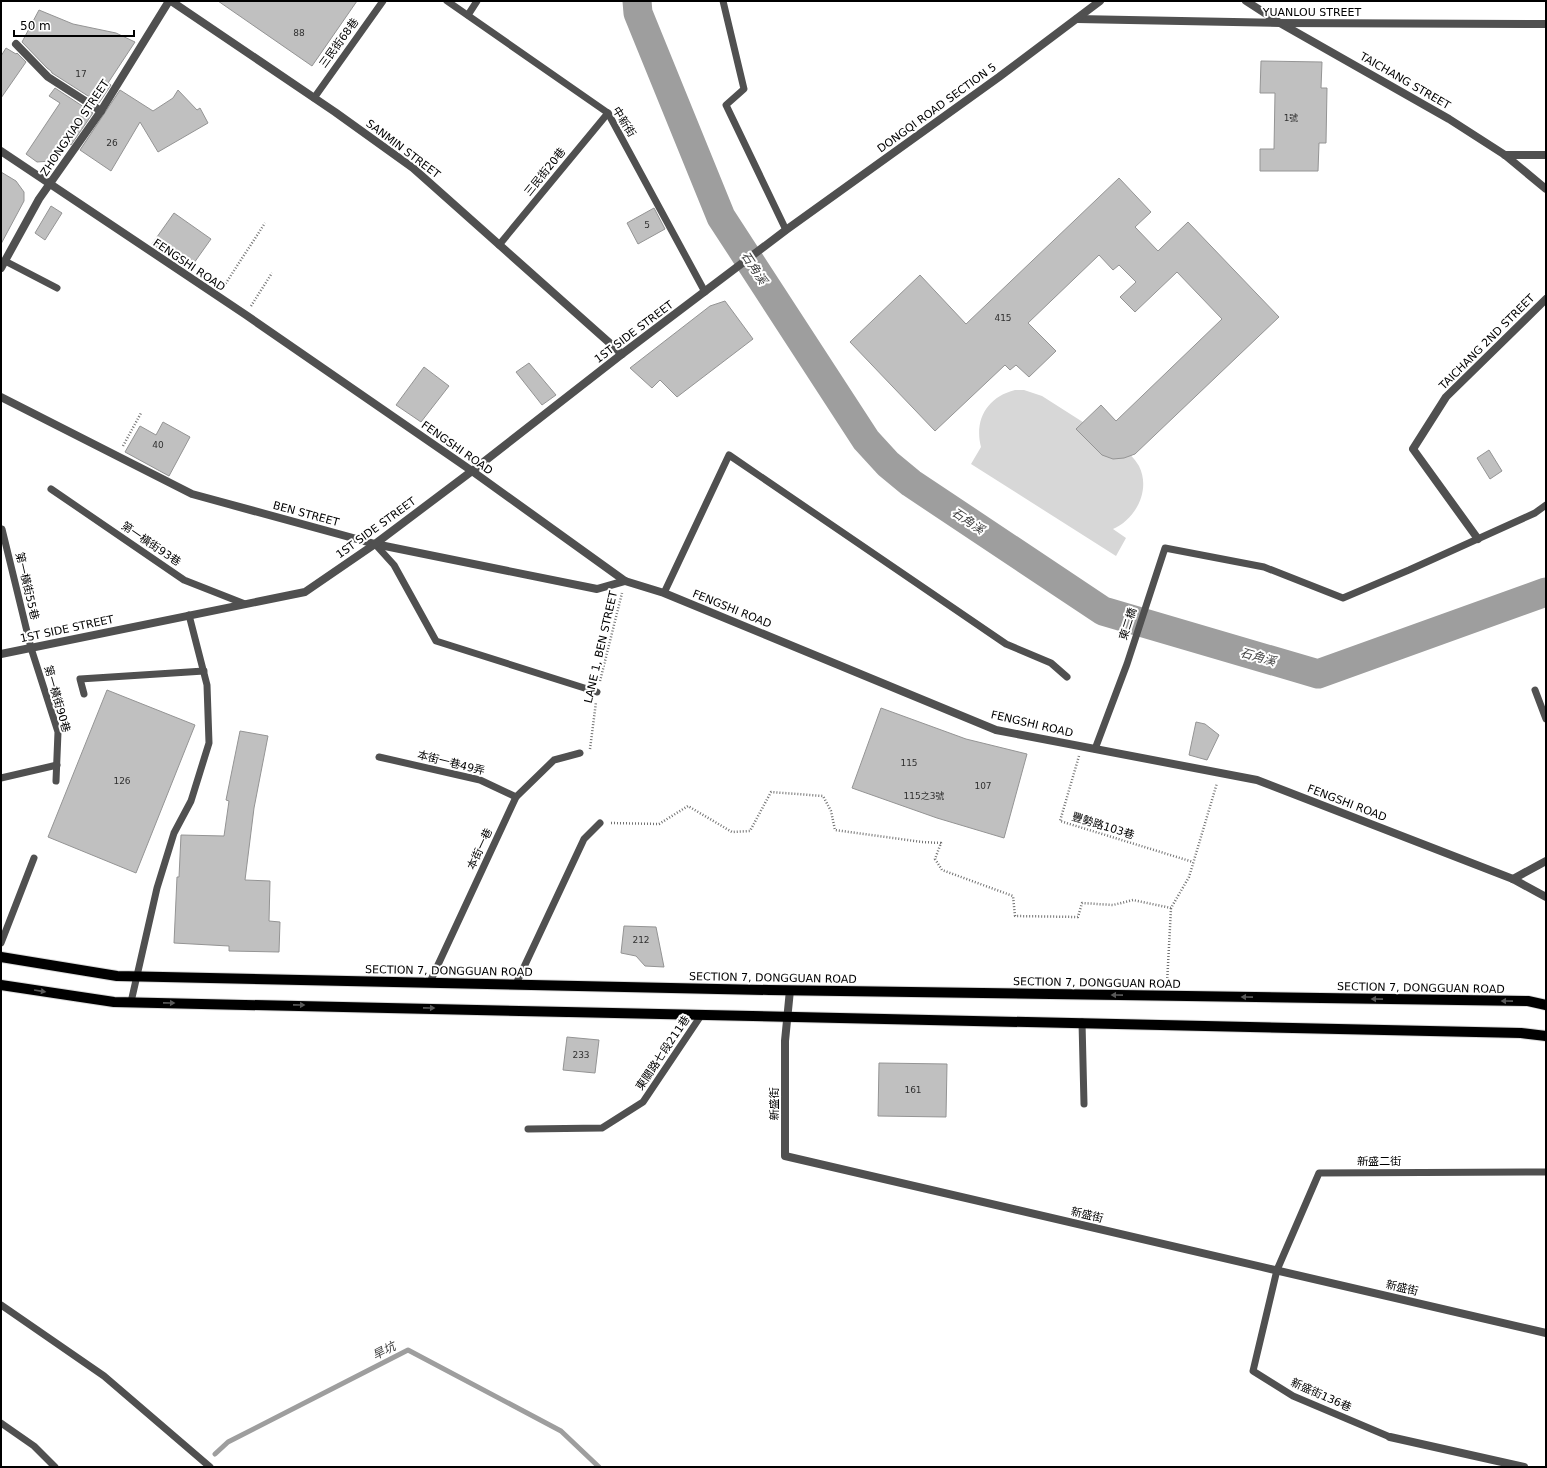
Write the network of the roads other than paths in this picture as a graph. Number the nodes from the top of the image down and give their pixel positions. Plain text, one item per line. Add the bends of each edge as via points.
1 (170, 1) edge
2 (383, 1) edge
3 (447, 1) edge
4 (477, 1) edge
5 (723, 1) edge
6 (1100, 1) edge
7 (1246, 1) edge
8 (468, 15) junction
9 (1077, 19) junction
10 (1280, 23) junction
11 (1546, 24) edge
12 (16, 44) dead end
13 (314, 98) junction
14 (101, 111) junction
15 (608, 113) junction
16 (1, 151) edge
17 (1506, 155) junction
18 (1546, 155) edge
19 (50, 185) junction
20 (1546, 190) edge
21 (786, 230) junction
22 (499, 245) junction
23 (3, 264) edge
24 (57, 288) dead end
25 (705, 292) junction
26 (1546, 299) edge
27 (622, 354) junction
28 (1, 397) edge
29 (472, 471) junction
30 (51, 489) dead end
31 (1546, 505) edge
32 (2, 529) dead end
33 (1478, 539) junction
34 (375, 544) junction
35 (625, 581) junction
36 (664, 593) junction
37 (245, 604) junction
38 (189, 616) junction
39 (31, 648) junction
40 (1, 654) edge
41 (204, 671) junction
42 (1067, 678) dead end
43 (1536, 690) dead end
44 (597, 692) road end
45 (84, 694) dead end
46 (1546, 719) edge
47 (1095, 749) junction
48 (580, 753) road end
49 (379, 757) dead end
50 (57, 765) junction
51 (1, 778) edge
52 (56, 781) dead end
53 (516, 797) junction
54 (600, 823) road end
55 (34, 858) dead end
56 (1546, 861) edge
57 (1514, 879) junction
58 (1546, 897) edge
59 (1, 943) edge
60 (1, 957) edge
61 (137, 976) junction
62 (430, 982) junction
63 (516, 984) junction
64 (1, 985) edge
65 (790, 990) junction
66 (131, 1002) junction
67 (1546, 1005) edge
68 (702, 1014) junction
69 (788, 1016) junction
70 (1082, 1022) junction
71 (1546, 1036) edge
72 (1084, 1104) dead end
73 (528, 1129) dead end
74 (1546, 1172) edge
75 (1277, 1270) junction
76 (1, 1305) edge
77 (1546, 1333) edge
78 (1, 1423) edge
79 (1390, 1437) joint
80 (55, 1467) edge
81 (210, 1467) edge
82 (1524, 1467) edge

1 - 13 street, SANMIN STREET
1 - 14 street, ZHONGXIAO STREET
2 - 13 lane, 三民街68巷
3 - 8 lane, 中新街
4 - 8 lane
5 - 21 lane via 744,88 726,105
6 - 9 street, DONGQI ROAD SECTION 5
7 - 10 street, TAICHANG STREET
8 - 15 lane, 中新街
9 - 10 street, YUANLOU STREET
9 - 21 street, DONGQI ROAD SECTION 5
10 - 11 street, YUANLOU STREET
10 - 17 street, TAICHANG STREET
12 - 14 street via 48,77
13 - 22 street, SANMIN STREET via 413,168
14 - 19 street, ZHONGXIAO STREET
15 - 22 lane, 三民街20巷
15 - 25 lane, 中新街
16 - 19 street, FENGSHI ROAD
17 - 18 street
17 - 20 street, TAICHANG STREET
19 - 23 street, ZHONGXIAO STREET via 39,199
19 - 29 street, FENGSHI ROAD via 246,315
21 - 25 street, DONGQI ROAD SECTION 5
22 - 27 street, SANMIN STREET
23 - 24 lane
25 - 27 street, 1ST SIDE STREET
26 - 33 street, TAICHANG 2ND STREET via 1446,397 1413,449
27 - 29 street, 1ST SIDE STREET
28 - 34 street, BEN STREET via 192,494
29 - 34 street, 1ST SIDE STREET
29 - 35 street, FENGSHI ROAD
30 - 37 lane, 第一橫街93巷 via 184,580
31 - 33 lane via 1535,513
32 - 39 lane, 第一橫街55巷
33 - 47 lane, 東二橋 via 1343,598 1264,567 1165,548 1127,664
34 - 35 street, BEN STREET via 597,589
34 - 37 street, 1ST SIDE STREET via 305,592
34 - 44 lane via 394,564 436,641
35 - 36 street, FENGSHI ROAD
36 - 42 lane via 730,455 1006,644 1051,663
36 - 47 street, FENGSHI ROAD via 996,730
37 - 38 street, 1ST SIDE STREET
38 - 39 street, 1ST SIDE STREET
38 - 41 lane
39 - 40 street, 1ST SIDE STREET
39 - 50 lane, 第一橫街90巷 via 58,732
41 - 45 lane via 80,679
41 - 61 lane via 209,743 191,801 174,833 157,888
43 - 46 lane
47 - 57 street, FENGSHI ROAD via 1257,780
48 - 53 lane, 本街一巷 via 554,760
49 - 53 lane, 本街一巷49弄 via 480,780
50 - 51 lane
50 - 52 lane, 第一橫街90巷
53 - 62 lane, 本街一巷
54 - 63 lane via 584,839
55 - 59 lane
56 - 57 street
57 - 58 street, FENGSHI ROAD
60 - 61 main road, SECTION 7, DONGGUAN ROAD via 117,976
61 - 62 main road, SECTION 7, DONGGUAN ROAD
61 - 66 lane
62 - 63 main road, SECTION 7, DONGGUAN ROAD
63 - 65 main road, SECTION 7, DONGGUAN ROAD
64 -> 66 main road via 114,1002
67 -> 65 main road, SECTION 7, DONGGUAN ROAD via 1528,1001
65 - 69 street, 新盛街
66 -> 68 main road
68 - 69 main road
68 - 73 lane, 東關路七段211巷 via 643,1102 602,1128
69 - 70 main road
69 - 75 street, 新盛街 via 785,1040 785,1156
70 - 71 main road via 1520,1032
70 - 72 lane
74 - 75 lane, 新盛二街 via 1319,1173
75 - 77 street, 新盛街
75 - 79 lane, 新盛街136巷 via 1253,1371 1293,1396
76 - 81 lane via 104,1376
78 - 80 lane via 34,1446
79 - 82 street

